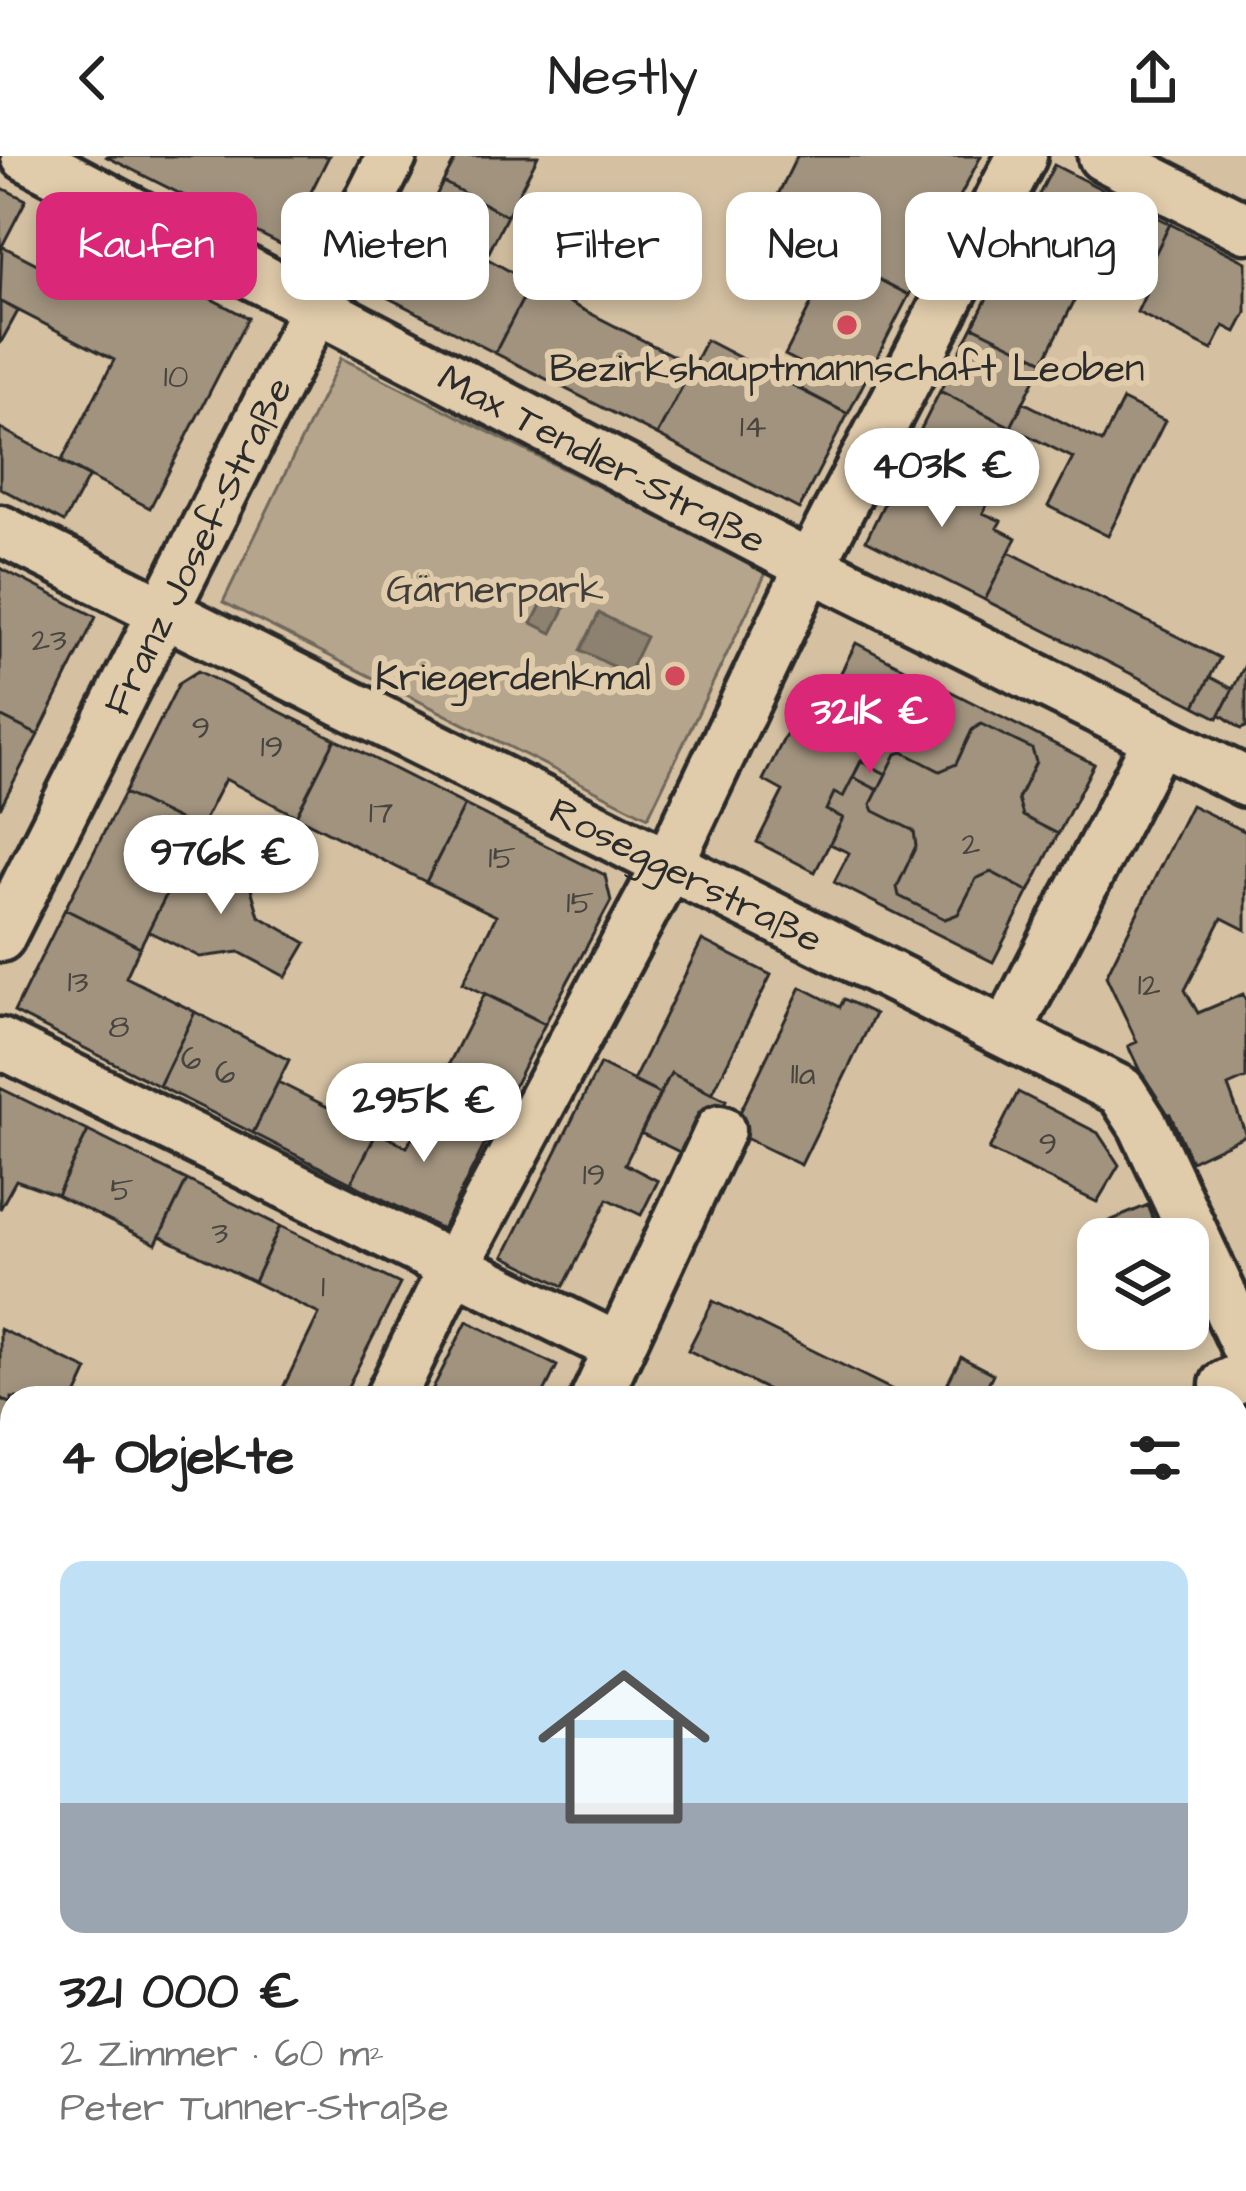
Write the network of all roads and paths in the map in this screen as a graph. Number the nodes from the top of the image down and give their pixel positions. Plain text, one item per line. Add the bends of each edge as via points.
1 (26, 156) edge
2 (392, 156) edge
3 (1022, 156) edge
4 (1103, 156) edge
5 (1246, 228) edge
6 (316, 307) junction
7 (0, 530) edge
8 (810, 566) junction
9 (164, 614) junction
10 (1159, 738) junction
11 (1246, 782) edge
12 (668, 865) junction
13 (0, 937) edge
14 (1007, 1032) junction
15 (0, 1042) edge
16 (720, 1130) dead end
17 (453, 1268) junction
18 (619, 1348) junction
19 (1239, 1369) edge
20 (396, 1386) edge
21 (602, 1386) edge

1 - 6 street, Max Tendler-Straße
2 - 6 street, Franz Josef-Straße
3 - 8 street
4 - 5 street
6 - 8 street, Max Tendler-Straße
6 - 9 street, Franz Josef-Straße
7 - 9 street, Roseggerstraße
8 - 10 street, Max Tendler-Straße
8 - 12 street
9 - 12 street, Roseggerstraße
9 - 13 street, Franz Josef-Straße
10 - 11 street, Max Tendler-Straße
10 - 14 street
12 - 14 street, Roseggerstraße
12 - 17 street
14 - 19 street, Roseggerstraße via 1101,1079 1132,1105
15 - 17 street
16 - 18 street
17 - 18 street
17 - 20 street
18 - 21 street

